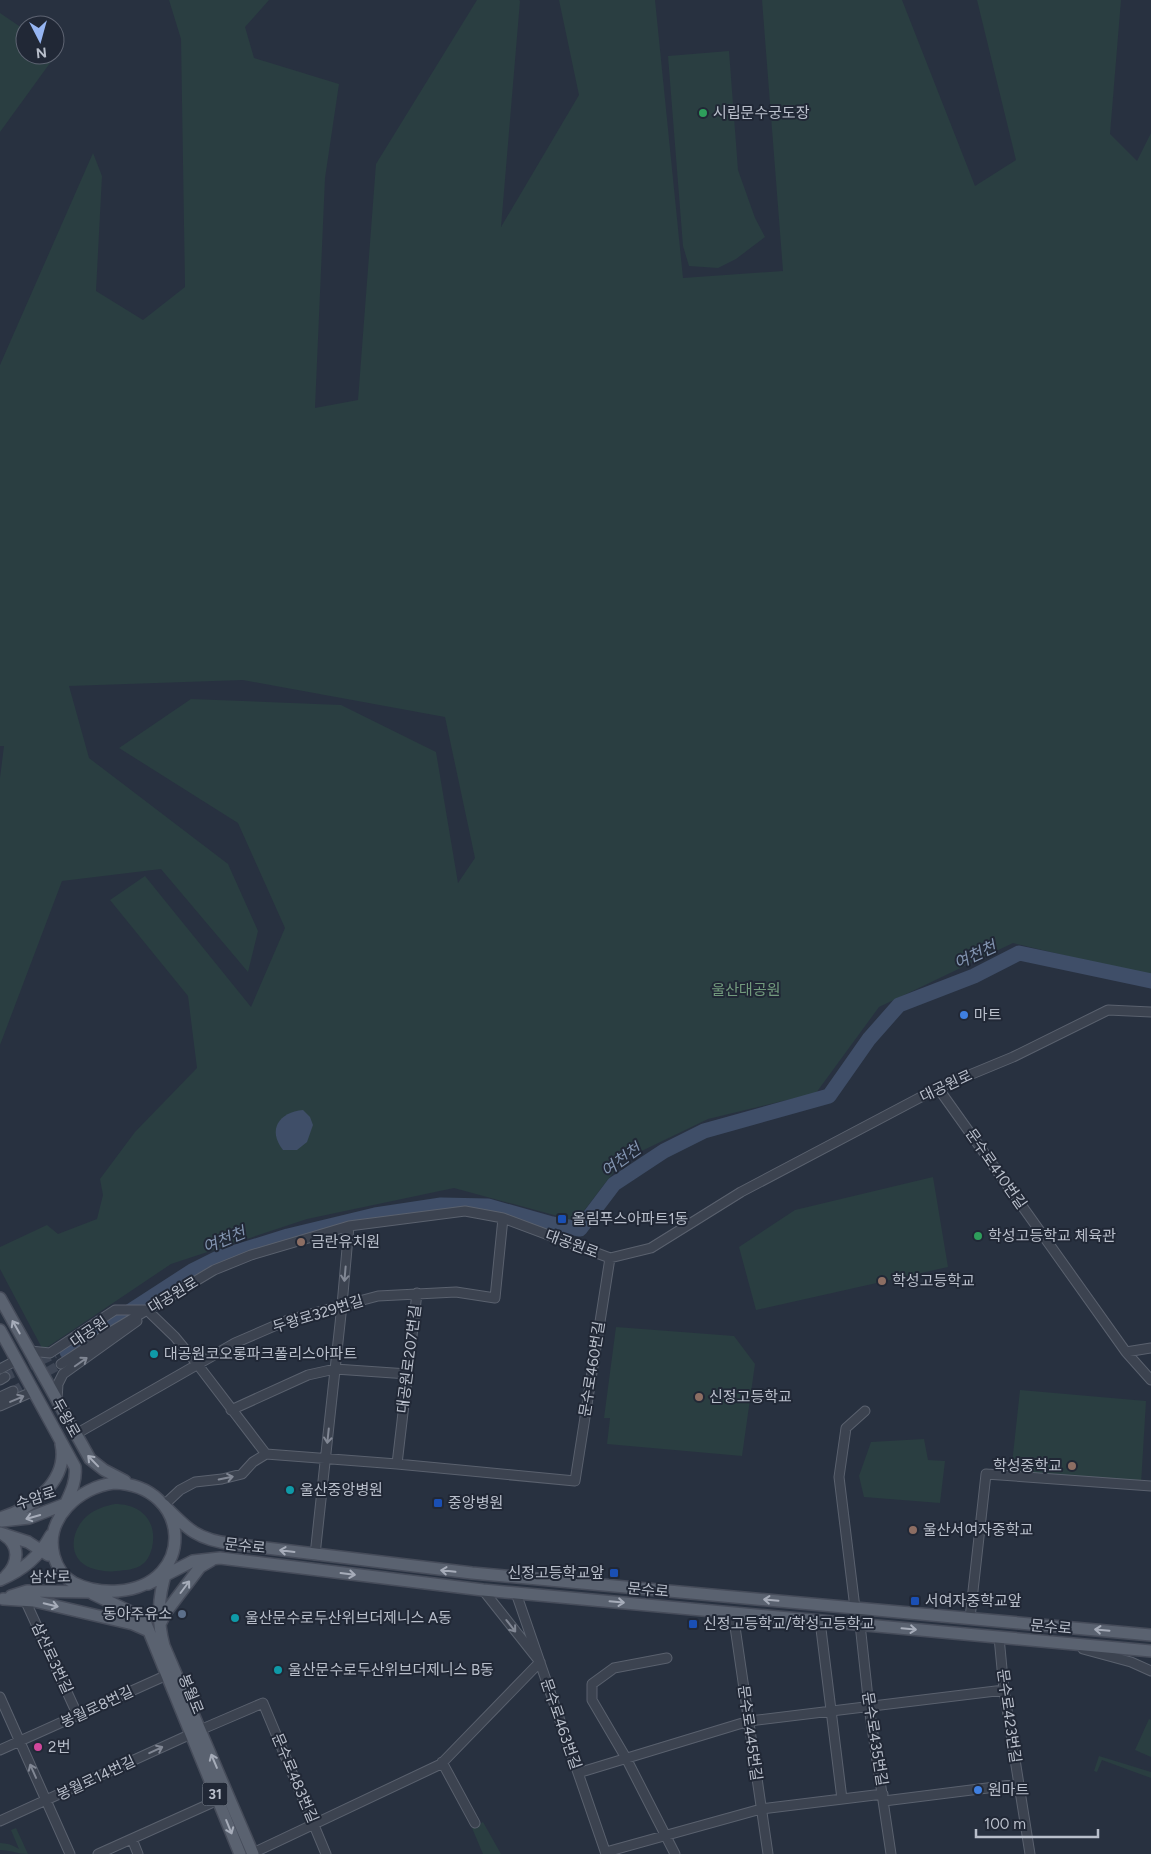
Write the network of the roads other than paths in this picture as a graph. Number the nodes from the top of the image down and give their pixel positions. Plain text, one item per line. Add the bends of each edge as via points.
1 (1151, 1012) edge
2 (938, 1088) junction
3 (503, 1218) junction
4 (349, 1226) junction
5 (610, 1258) junction
6 (417, 1293) junction
7 (0, 1298) edge
8 (342, 1305) junction
9 (147, 1310) junction
10 (0, 1330) edge
11 (1151, 1348) edge
12 (30, 1351) junction
13 (1126, 1352) junction
14 (53, 1353) junction
15 (17, 1360) junction
16 (61, 1364) tunnel mouth
17 (198, 1365) junction
18 (0, 1368) edge
19 (336, 1369) junction
20 (63, 1374) junction
21 (408, 1374) junction
22 (1151, 1380) edge
23 (12, 1391) tunnel mouth
24 (34, 1391) junction
25 (0, 1396) edge
26 (57, 1400) junction
27 (0, 1406) edge
28 (231, 1410) junction
29 (865, 1411) dead end
30 (76, 1434) junction
31 (60, 1438) junction
32 (266, 1454) junction
33 (326, 1458) junction
34 (397, 1464) junction
35 (134, 1485) junction
36 (1151, 1486) edge
37 (78, 1497) junction
38 (65, 1505) junction
39 (164, 1505) junction
40 (0, 1519) edge
41 (56, 1525) junction
42 (0, 1532) edge
43 (42, 1550) junction
44 (315, 1555) junction
45 (220, 1558) junction
46 (55, 1562) junction
47 (166, 1570) junction
48 (496, 1576) junction
49 (1, 1580) edge
50 (550, 1580) junction
51 (72, 1582) junction
52 (588, 1584) junction
53 (483, 1590) junction
54 (89, 1592) junction
55 (101, 1592) junction
56 (516, 1593) junction
57 (586, 1599) junction
58 (1, 1600) edge
59 (25, 1600) junction
60 (790, 1602) junction
61 (855, 1608) junction
62 (875, 1610) junction
63 (733, 1613) junction
64 (788, 1618) junction
65 (970, 1618) junction
66 (820, 1621) junction
67 (860, 1624) junction
68 (154, 1629) junction
69 (1151, 1635) edge
70 (999, 1637) junction
71 (1061, 1643) junction
72 (1151, 1651) edge
73 (667, 1658) dead end
74 (166, 1660) junction
75 (540, 1662) junction
76 (1151, 1671) edge
77 (167, 1675) junction
78 (1004, 1690) junction
79 (0, 1697) edge
80 (263, 1703) joint
81 (869, 1707) junction
82 (832, 1711) junction
83 (78, 1716) junction
84 (749, 1721) junction
85 (196, 1732) junction
86 (20, 1742) junction
87 (0, 1750) edge
88 (626, 1758) junction
89 (442, 1762) junction
90 (578, 1774) junction
91 (1018, 1784) junction
92 (883, 1798) junction
93 (842, 1799) junction
94 (46, 1800) junction
95 (218, 1800) junction
96 (761, 1809) junction
97 (0, 1821) edge
98 (313, 1823) junction
99 (475, 1823) dead end
100 (665, 1835) junction
101 (132, 1839) junction
102 (253, 1853) edge
103 (606, 1853) edge
104 (70, 1854) edge
105 (98, 1854) edge
106 (138, 1854) edge
107 (240, 1854) edge
108 (326, 1854) edge
109 (675, 1854) edge
110 (768, 1854) edge
111 (891, 1854) edge
112 (1030, 1854) edge

1 - 2 street, 대공원로 via 1108,1010 1014,1057
2 - 5 street, 대공원로 via 741,1192 651,1248
2 - 13 street, 문수로410번길
3 - 4 street, 대공원로 via 465,1211
3 - 5 street, 대공원로
3 - 6 street, 대공원로207번길 via 495,1298 456,1292
4 -> 8 street
4 - 9 street, 대공원로 via 251,1255 214,1270
5 - 34 street, 문수로460번길 via 575,1481
6 - 8 street, 두왕로329번길 via 378,1296
6 - 21 street, 대공원로207번길
12 -> 7 main road
8 - 17 street, 두왕로329번길 via 288,1320 235,1343
8 - 19 street
9 - 14 street via 115,1310
9 - 16 street, 대공원로
9 - 17 street
20 -> 9 street via 134,1324
10 - 15 main road, 두왕로
11 - 13 street
12 - 14 street
12 - 26 main road
13 - 22 street, 문수로410번길
14 - 20 street via 55,1365
15 - 18 street
15 - 24 main road, 두왕로
17 - 28 street
17 - 30 street, 두왕로329번길
19 - 21 street
19 - 28 street via 308,1375
19 -> 33 street
20 - 26 street via 58,1384
21 - 34 street, 대공원로207번길
23 - 25 street
27 -> 24 street
24 - 31 main road, 두왕로
26 - 30 main road
28 - 32 street
29 - 61 street via 846,1428 839,1476
35 -> 30 main road via 95,1464
31 - 38 main road, 두왕로 via 76,1472
31 - 40 main road via 62,1465 55,1481 31,1502
32 - 33 street
39 -> 32 street via 180,1490 195,1482 242,1474
33 - 34 street
33 - 44 street
35 - 37 main road via 103,1484
35 - 39 main road via 153,1494
36 - 65 street via 986,1474
37 - 38 main road, 수암로
37 - 41 main road
38 -> 40 main road, 수암로 via 29,1518
38 - 41 main road, 두왕로
44 -> 39 main road, 문수로 via 204,1539
39 - 47 main road via 172,1520 174,1537
41 - 43 main road, 삼산로
41 - 46 main road via 52,1542
42 - 43 main road
42 - 49 main road via 11,1540 16,1549 14,1567
43 - 46 main road
43 - 49 main road, 삼산로 via 25,1567
48 -> 44 main road, 문수로
45 - 47 main road, 문수로
45 -> 53 main road, 문수로
68 -> 45 main road via 200,1568
46 - 51 main road
47 - 55 main road via 148,1584 130,1590
47 - 68 main road, 봉월로
48 - 50 main road, 문수로
48 - 56 main road via 505,1580
50 - 52 main road, 문수로
50 - 56 main road via 527,1584
51 - 54 main road, 봉월로
51 - 55 main road
52 - 57 main road via 571,1585 567,1590 572,1597
60 -> 52 main road, 문수로
53 - 56 main road, 문수로
53 -> 75 street
54 - 55 main road, 삼산로
54 - 58 main road, 삼산로 via 27,1591
54 - 68 main road, 봉월로 via 133,1613
56 - 57 main road, 문수로
56 - 75 street, 문수로463번길
57 -> 63 main road, 문수로
58 - 59 main road
59 -> 68 main road
59 - 83 street, 삼산로3번길
60 - 61 main road, 문수로
60 - 64 main road via 805,1606 809,1612 802,1617
61 - 62 main road, 문수로
62 - 65 main road, 문수로
62 - 67 street via 864,1614
63 - 64 main road, 문수로
63 - 84 street, 문수로445번길
64 - 66 main road, 문수로
69 -> 65 main road, 문수로
66 - 67 main road, 문수로
66 - 82 street
67 -> 70 main road, 문수로
67 - 81 street, 문수로435번길
68 - 74 main road, 봉월로
70 - 71 main road, 문수로
70 - 78 street, 문수로423번길
71 - 72 main road, 문수로
71 - 76 street
73 - 88 street via 614,1668 592,1684 592,1700
74 - 77 main road, 봉월로 / 31
74 - 85 main road
75 - 89 street
75 - 90 street, 문수로463번길
77 - 83 street, 봉월로8번길
77 - 85 main road, 봉월로 / 31
78 - 81 street
78 - 91 street, 문수로423번길
79 - 86 street
80 - 85 street, 봉월로14번길
80 - 98 street, 문수로483번길
81 - 82 street
81 - 92 street, 문수로435번길
82 - 84 street
82 - 93 street
83 - 86 street, 봉월로8번길
84 - 88 street
84 - 96 street, 문수로445번길
94 -> 85 street, 봉월로14번길
85 - 95 main road, 봉월로 / 31
102 -> 85 main road
86 - 87 street, 봉월로8번길
94 -> 86 street
88 - 90 street
88 - 100 street
89 - 98 street
89 - 99 street
90 - 103 street, 문수로463번길
91 - 92 street
91 - 112 street, 문수로423번길
92 - 93 street
92 - 111 street, 문수로435번길
93 - 96 street
94 - 97 street, 봉월로14번길
94 - 104 street
95 - 101 street
95 -> 107 main road, 봉월로 / 31
96 - 100 street
96 - 110 street, 문수로445번길
98 - 102 street
98 - 108 street, 문수로483번길
100 - 103 street
100 - 109 street
101 - 105 street
101 - 106 street

